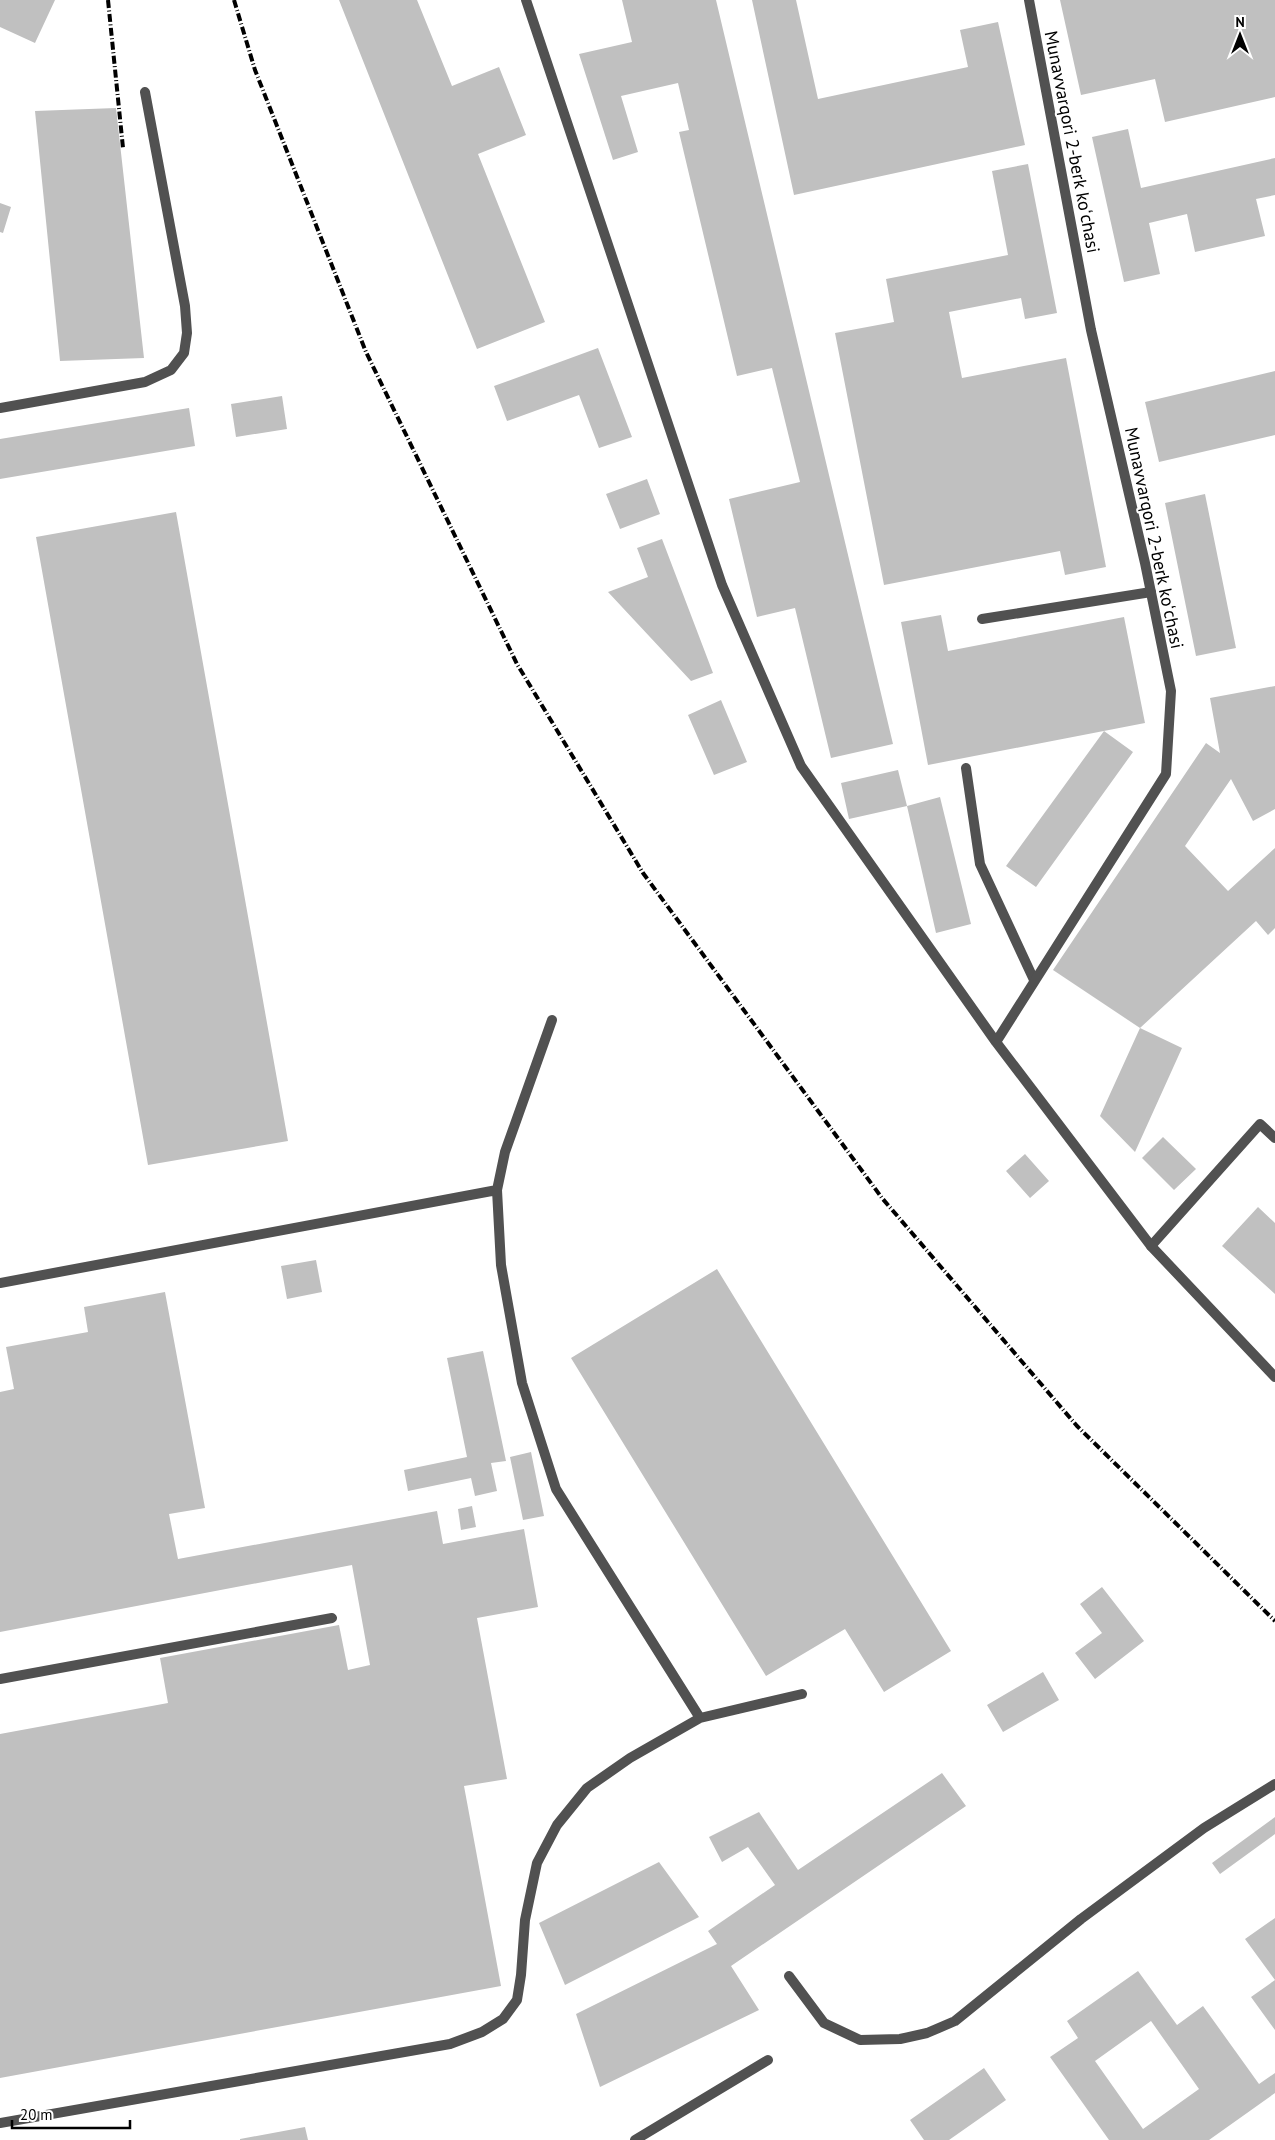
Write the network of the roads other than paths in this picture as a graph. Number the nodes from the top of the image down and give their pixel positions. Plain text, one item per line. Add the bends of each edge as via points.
1 (526, 0) edge
2 (1029, 0) edge
3 (145, 92) dead end
4 (0, 408) edge
5 (1151, 592) junction
6 (982, 619) dead end
7 (966, 768) dead end
8 (1034, 980) junction
9 (552, 1020) dead end
10 (996, 1042) junction
11 (1275, 1138) edge
12 (497, 1190) junction
13 (1151, 1246) junction
14 (0, 1283) edge
15 (1275, 1377) edge
16 (332, 1618) dead end
17 (0, 1679) edge
18 (802, 1694) dead end
19 (700, 1718) junction
20 (1275, 1784) edge
21 (789, 1976) dead end
22 (768, 2060) dead end
23 (0, 2123) edge
24 (636, 2140) edge

1 - 10 street via 722,585 801,766
2 - 5 street, Munavvarqori 2-berk koʻchasi via 1091,330
3 - 4 street via 185,306 187,333 184,353 171,370 145,382
5 - 6 street
5 - 8 street, Munavvarqori 2-berk koʻchasi via 1171,691 1166,774
7 - 8 street via 980,864
8 - 10 street, Munavvarqori 2-berk koʻchasi
9 - 12 street via 505,1152
10 - 13 street
11 - 13 street via 1260,1124
12 - 14 street
12 - 19 street via 501,1265 522,1383 556,1489
13 - 15 street
16 - 17 street
18 - 19 street
19 - 23 street via 630,1758 587,1788 557,1825 537,1863 525,1920 517,2000 503,2019 482,2032 450,2044
20 - 21 street via 1204,1828 1081,1919 955,2021 927,2033 900,2039 860,2040 824,2023
22 - 24 street

